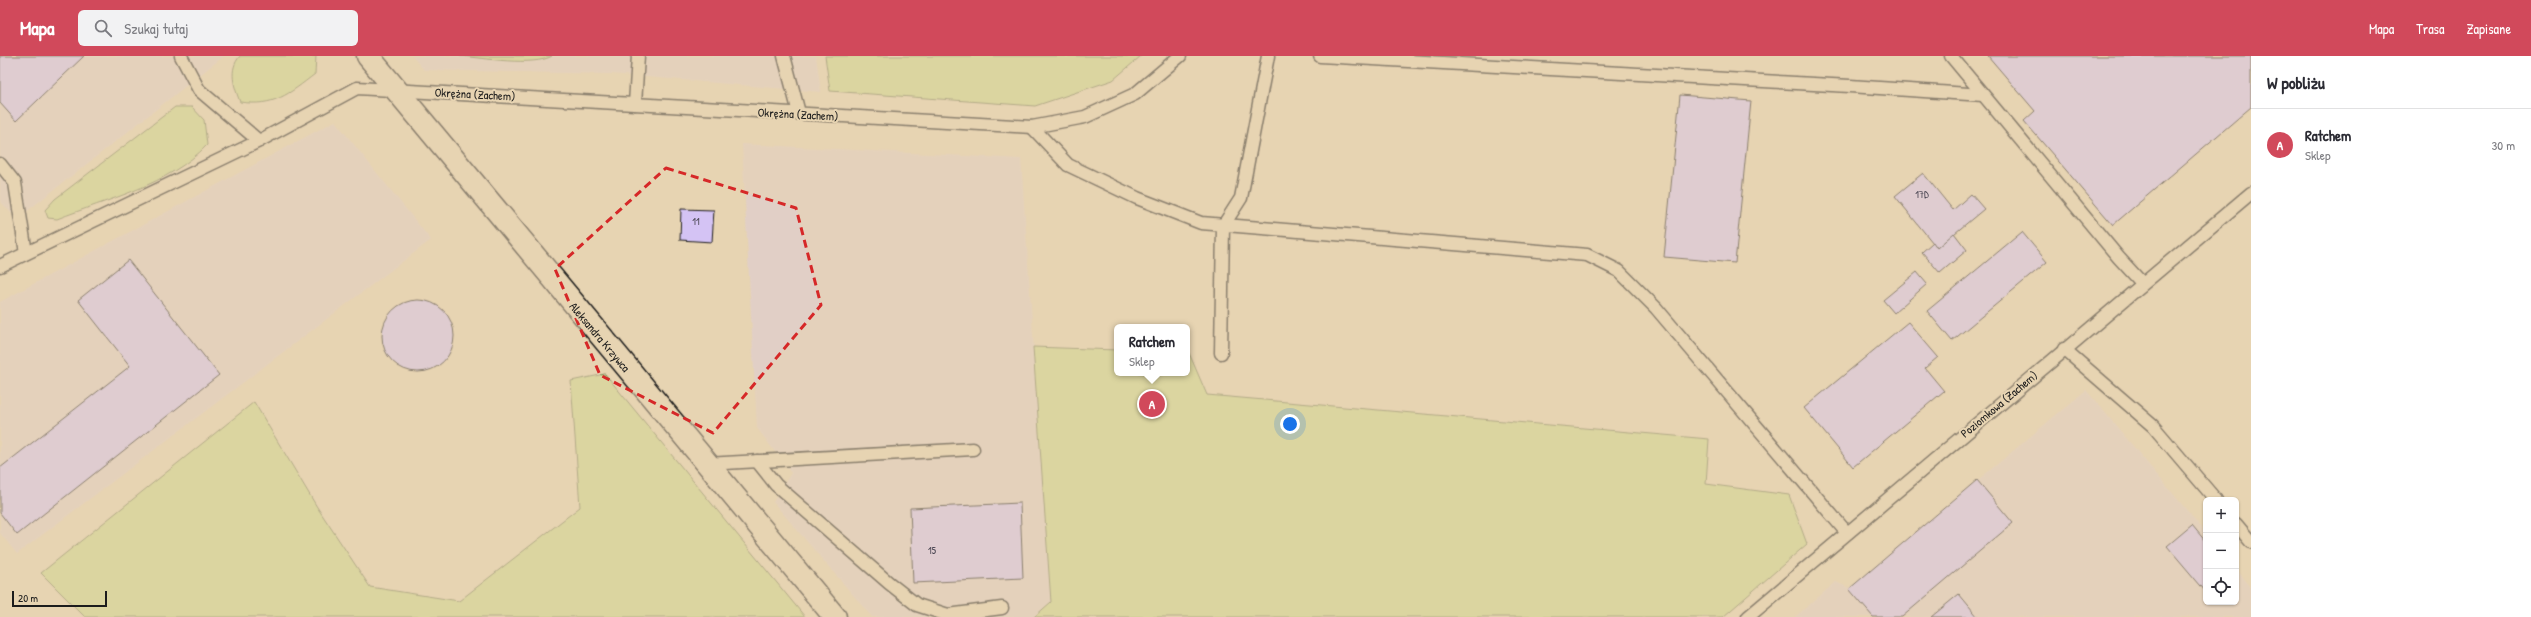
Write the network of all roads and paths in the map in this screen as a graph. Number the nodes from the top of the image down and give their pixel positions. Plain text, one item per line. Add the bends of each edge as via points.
1 (181, 56) edge
2 (368, 56) edge
3 (638, 56) edge
4 (784, 56) edge
5 (1180, 56) edge
6 (1268, 56) edge
7 (1320, 56) edge
8 (1951, 56) edge
9 (396, 90) junction
10 (1983, 95) junction
11 (634, 104) junction
12 (799, 114) junction
13 (1032, 128) junction
14 (259, 141) junction
15 (0, 164) edge
16 (2251, 193) edge
17 (1223, 226) junction
18 (26, 254) junction
19 (0, 266) edge
20 (2142, 283) junction
21 (2064, 349) junction
22 (1221, 353) dead end
23 (973, 449) dead end
24 (757, 461) junction
25 (705, 464) junction
26 (2213, 497) edge
27 (2239, 528) edge
28 (1847, 533) junction
29 (2251, 542) edge
30 (1002, 608) dead end
31 (835, 617) edge
32 (1748, 617) edge

1 - 14 lane via 199,90
2 - 9 street, Aleksandra Krzywca
3 - 11 lane
4 - 12 lane
5 - 13 lane, Okrężna (Zachem) via 1135,94 1084,117
6 - 17 lane via 1241,198
7 - 10 lane
8 - 10 lane
9 - 11 lane, Okrężna (Zachem)
9 - 14 lane, Okrężna (Zachem) via 357,88
9 - 25 street, Aleksandra Krzywca
10 - 20 lane
11 - 12 lane, Okrężna (Zachem)
12 - 13 lane, Okrężna (Zachem)
13 - 17 lane via 1068,165 1137,198 1201,223
14 - 18 lane, Okrężna (Zachem)
15 - 18 lane via 15,183
16 - 20 lane, Poziomkowa (Zachem)
17 - 22 lane
17 - 28 lane via 1587,255 1619,270 1656,308
18 - 19 lane, Okrężna (Zachem)
20 - 21 lane, Poziomkowa (Zachem)
21 - 26 lane via 2153,426
21 - 28 lane, Poziomkowa (Zachem)
23 - 24 lane
24 - 25 lane
24 - 30 lane via 776,485 917,605 948,615
25 - 31 street, Aleksandra Krzywca
27 - 29 lane
28 - 32 lane, Poziomkowa (Zachem)

